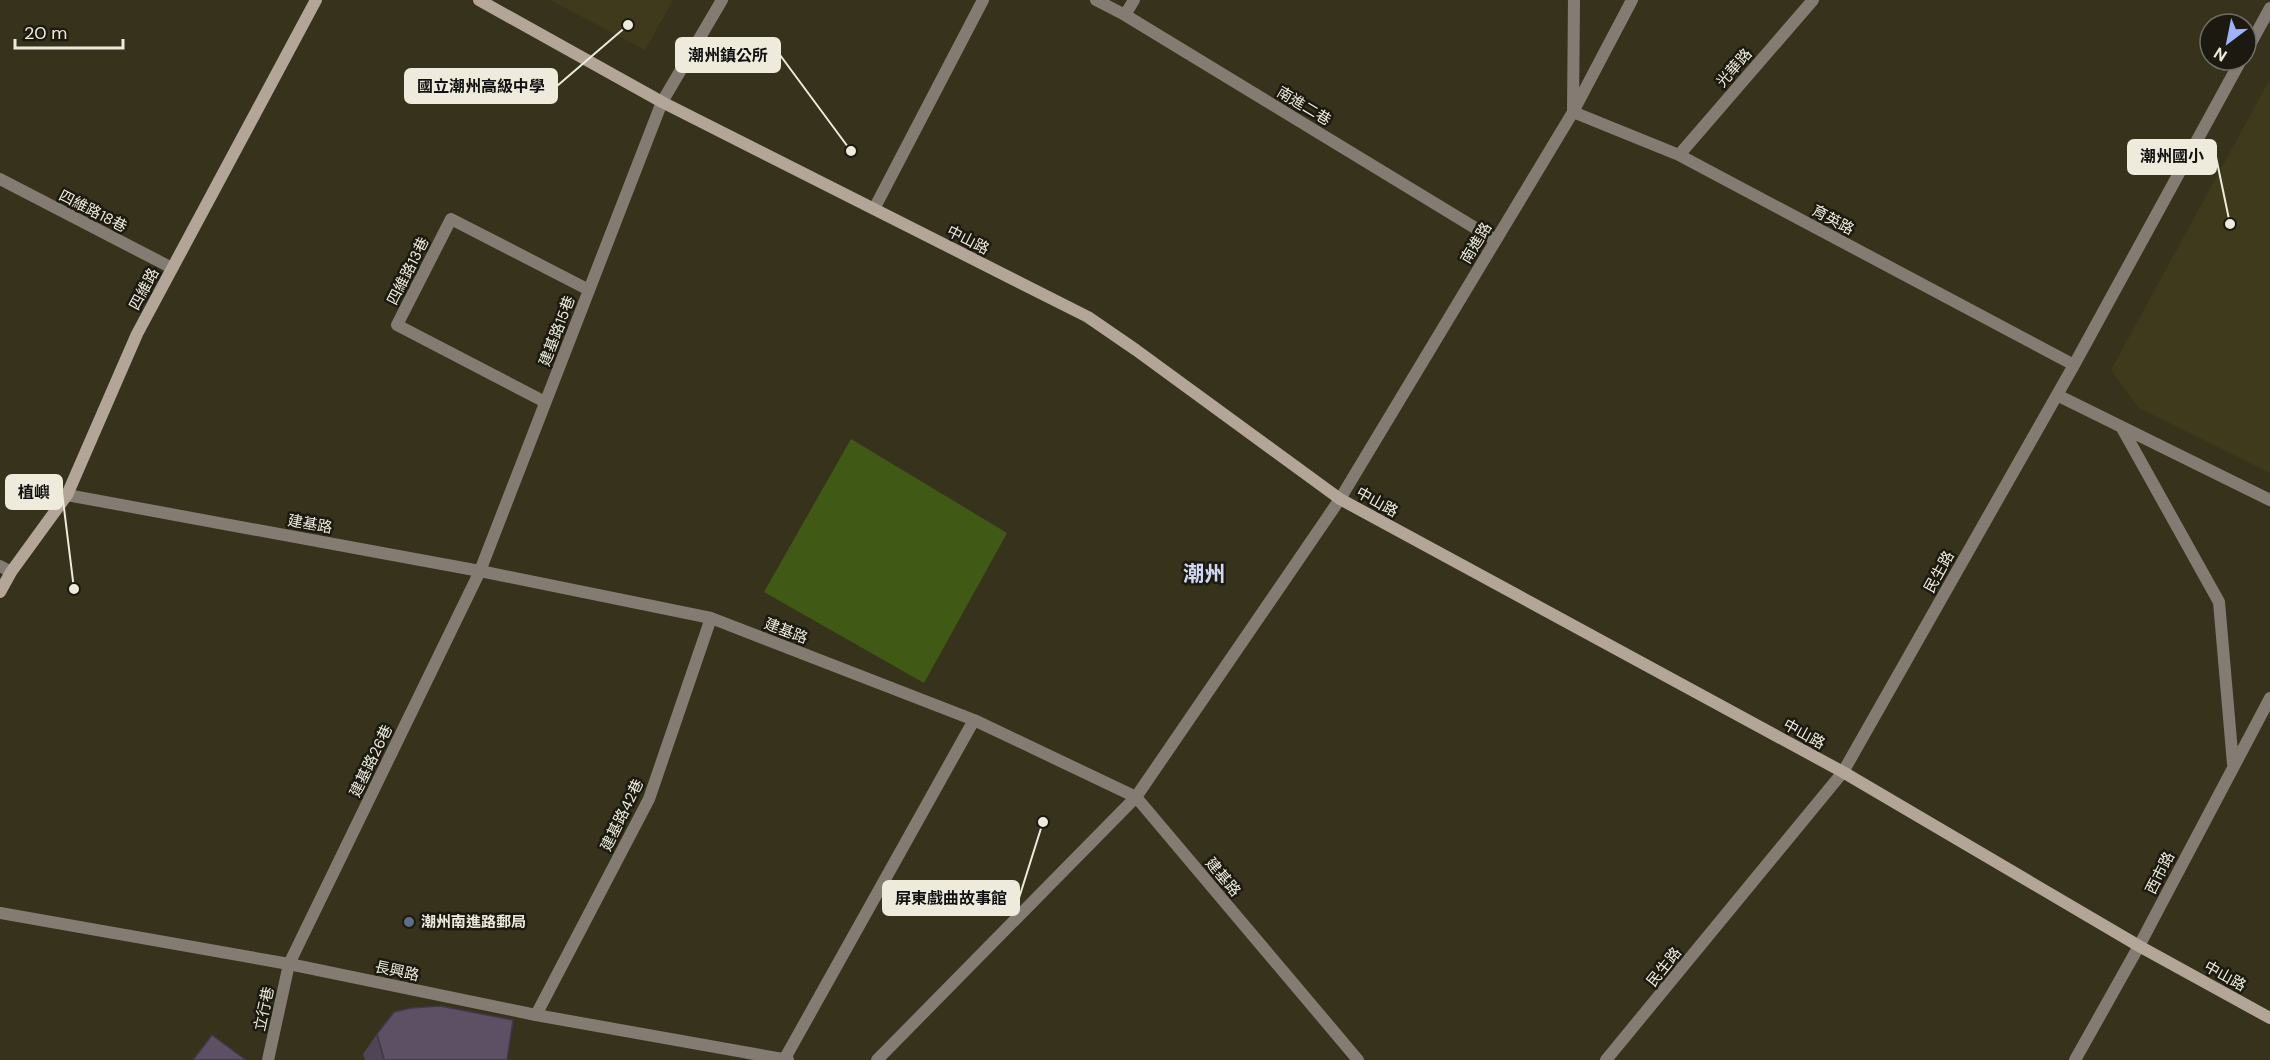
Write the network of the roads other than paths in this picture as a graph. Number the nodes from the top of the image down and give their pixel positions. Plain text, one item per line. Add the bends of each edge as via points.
1 (316, 0) edge
2 (479, 0) edge
3 (722, 0) edge
4 (983, 0) edge
5 (1096, 0) edge
6 (1134, 0) edge
7 (1574, 0) edge
8 (1632, 0) edge
9 (1813, 0) edge
10 (2270, 8) edge
11 (1125, 15) junction
12 (2258, 30) edge
13 (2234, 72) edge
14 (662, 102) junction
15 (1573, 112) junction
16 (1679, 155) junction
17 (0, 179) edge
18 (874, 209) junction
19 (1495, 240) junction
20 (172, 268) junction
21 (589, 290) junction
22 (2074, 365) junction
23 (2057, 395) junction
24 (545, 402) junction
25 (2122, 428) junction
26 (67, 495) junction
27 (1340, 499) junction
28 (2270, 500) edge
29 (5, 569) edge
30 (480, 571) junction
31 (0, 592) edge
32 (711, 618) junction
33 (2270, 698) edge
34 (974, 720) junction
35 (2233, 765) junction
36 (1843, 772) junction
37 (1136, 797) junction
38 (0, 913) edge
39 (2139, 946) junction
40 (289, 964) junction
41 (536, 1015) junction
42 (2270, 1018) edge
43 (268, 1060) edge
44 (786, 1060) edge
45 (877, 1060) edge
46 (1358, 1060) edge
47 (1606, 1060) edge
48 (2075, 1060) edge

1 - 20 main road, 四維路
2 - 14 main road, 中山路
3 - 14 street, 建基路15巷
4 - 18 street
5 - 11 street, 南進二巷
6 - 11 street
7 - 15 street
8 - 15 street, 南進路
9 - 16 street, 光華路
10 - 12 street
11 - 19 street, 南進二巷
13 - 22 street, 民生路
14 - 18 main road, 中山路
14 - 21 street, 建基路15巷
15 - 16 street, 育英路
15 - 19 street, 南進路
16 - 22 street, 育英路
17 - 20 street, 四維路18巷
18 - 27 main road, 中山路 via 1088,317
19 - 27 street, 南進路
20 - 26 main road, 四維路 via 137,334
21 - 24 street, 建基路15巷
21 - 24 street, 四維路13巷 via 451,219 397,325
22 - 23 street, 民生路
23 - 25 street
23 - 36 street, 民生路
24 - 30 street, 建基路15巷
25 - 28 street
25 - 35 street via 2219,602
26 - 29 main road, 四維路
26 - 30 street, 建基路
27 - 36 main road, 中山路
27 - 37 street, 南進路
29 - 31 main road, 四維路
30 - 32 street, 建基路
30 - 40 street, 建基路26巷
32 - 34 street, 建基路
32 - 41 street, 建基路42巷 via 648,799
33 - 35 street, 西市路
34 - 37 street, 建基路
34 - 44 street
35 - 39 street, 西市路
36 - 39 main road, 中山路
36 - 47 street, 民生路
37 - 45 street, 南進路
37 - 46 street, 建基路
38 - 40 street, 長興路
39 - 42 main road, 中山路
39 - 48 street, 西市路
40 - 41 street, 長興路
40 - 43 street, 立行巷
41 - 44 street, 長興路

